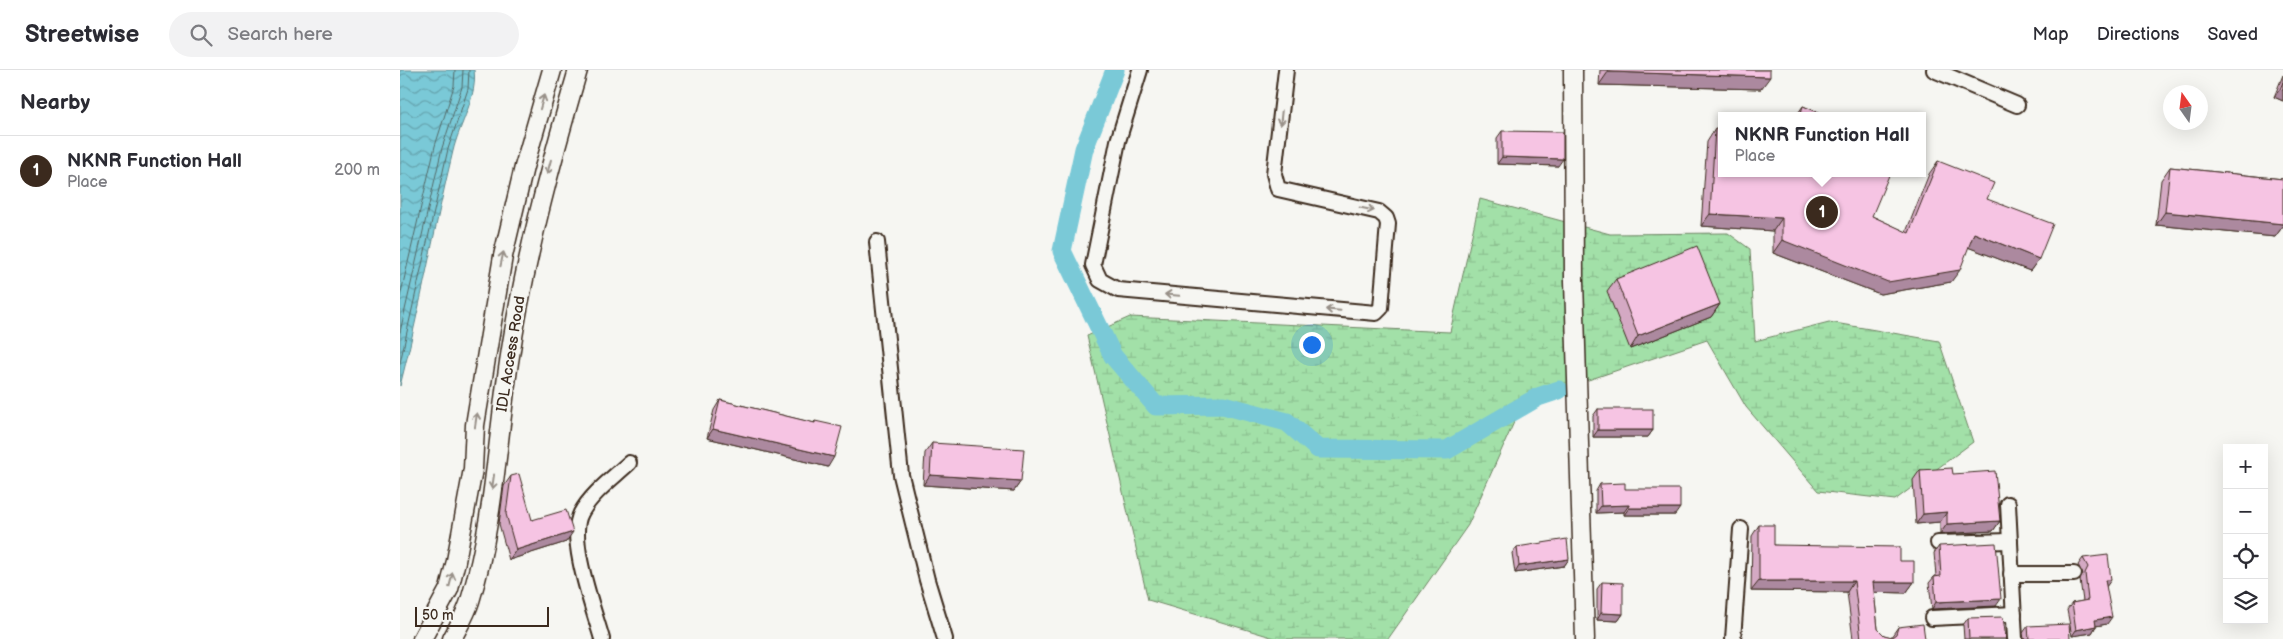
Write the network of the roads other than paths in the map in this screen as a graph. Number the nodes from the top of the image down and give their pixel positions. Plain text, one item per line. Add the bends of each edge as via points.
1 (552, 70) edge
2 (578, 70) edge
3 (1140, 70) edge
4 (1286, 70) edge
5 (1573, 70) edge
6 (1934, 70) edge
7 (2017, 105) dead end
8 (877, 242) dead end
9 (629, 463) dead end
10 (2008, 504) dead end
11 (1742, 529) dead end
12 (2010, 541) junction
13 (1938, 543) dead end
14 (2011, 574) junction
15 (2074, 574) dead end
16 (2014, 614) junction
17 (1932, 618) dead end
18 (422, 639) edge
19 (452, 639) edge
20 (602, 639) edge
21 (945, 639) edge
22 (1585, 639) edge
23 (1734, 639) edge
24 (2015, 639) edge

18 -> 1 street via 449,589 456,561 473,470 474,425 503,256
2 -> 19 street, IDL Access Road via 525,265 485,542 470,603
4 -> 3 street via 1274,174 1278,189 1379,212 1386,218 1382,308 1376,312 1118,290 1100,280 1093,265 1118,141
5 - 22 street via 1574,281
6 - 7 street
8 - 21 street via 901,475
9 - 20 street via 581,512 576,527 577,548
10 - 12 street
11 - 23 street
12 - 13 street
12 - 14 street
14 - 15 street
14 - 16 street
16 - 17 street
16 - 24 street

